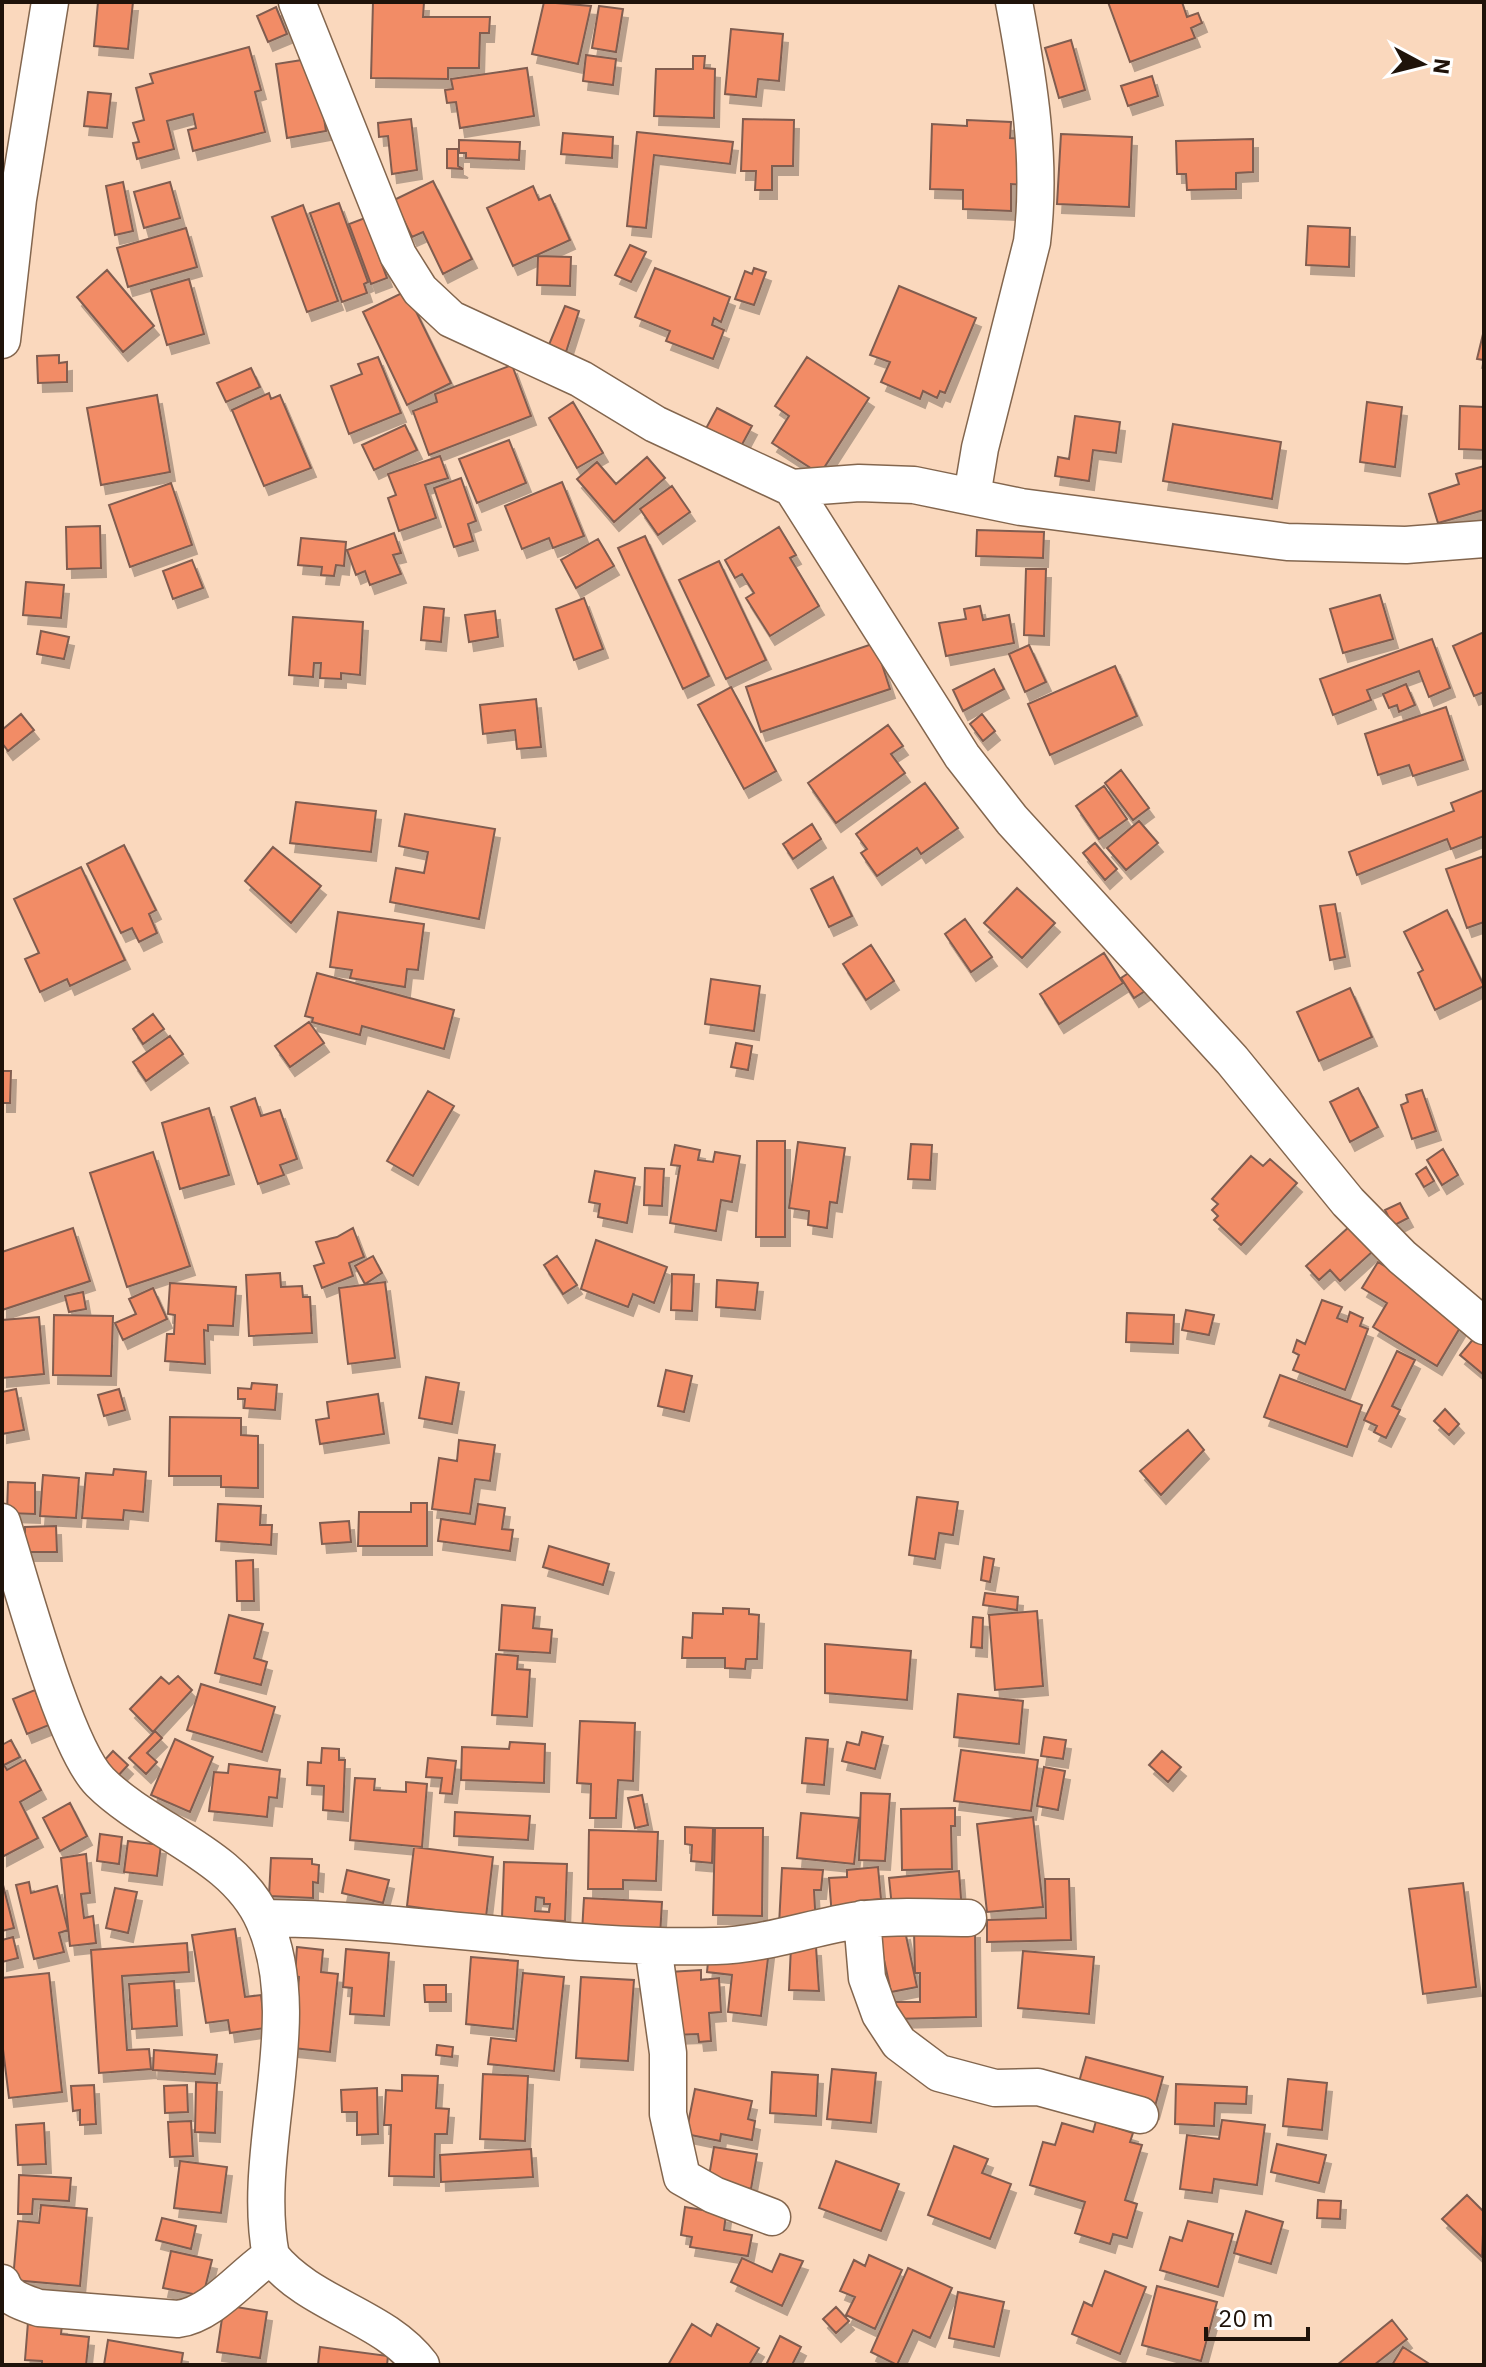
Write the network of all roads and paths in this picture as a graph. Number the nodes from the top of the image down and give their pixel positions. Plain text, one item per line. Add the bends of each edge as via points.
1 (50, 2) edge
2 (297, 2) edge
3 (1014, 2) edge
4 (2, 340) edge
5 (792, 488) junction
6 (972, 496) junction
7 (1484, 539) edge
8 (1484, 1326) edge
9 (2, 1522) edge
10 (263, 1918) junction
11 (968, 1918) dead end
12 (862, 1919) junction
13 (653, 1946) junction
14 (1140, 2115) dead end
15 (772, 2217) dead end
16 (271, 2256) junction
17 (2, 2283) edge
18 (421, 2365) edge

1 - 4 street
2 - 5 street via 398,255 420,290 473,331 581,379 655,424
3 - 6 street via 1034,125 1036,211
5 - 6 street via 914,485
5 - 8 street via 962,756 1012,820 1232,1060 1348,1202 1402,1257
6 - 7 street via 1287,542 1406,545
9 - 10 street via 69,1726 97,1780 238,1883
10 - 13 street via 343,1919
10 - 16 street via 278,1957 281,1998 264,2192
11 - 12 street
12 - 13 street via 720,1946
12 - 14 street via 867,1978 880,2014 899,2043 939,2073 995,2088 1038,2087
13 - 15 street via 668,2053 668,2114 682,2177
16 - 17 street via 195,2317 178,2319 39,2308 18,2301
16 - 18 street via 301,2284 404,2342

